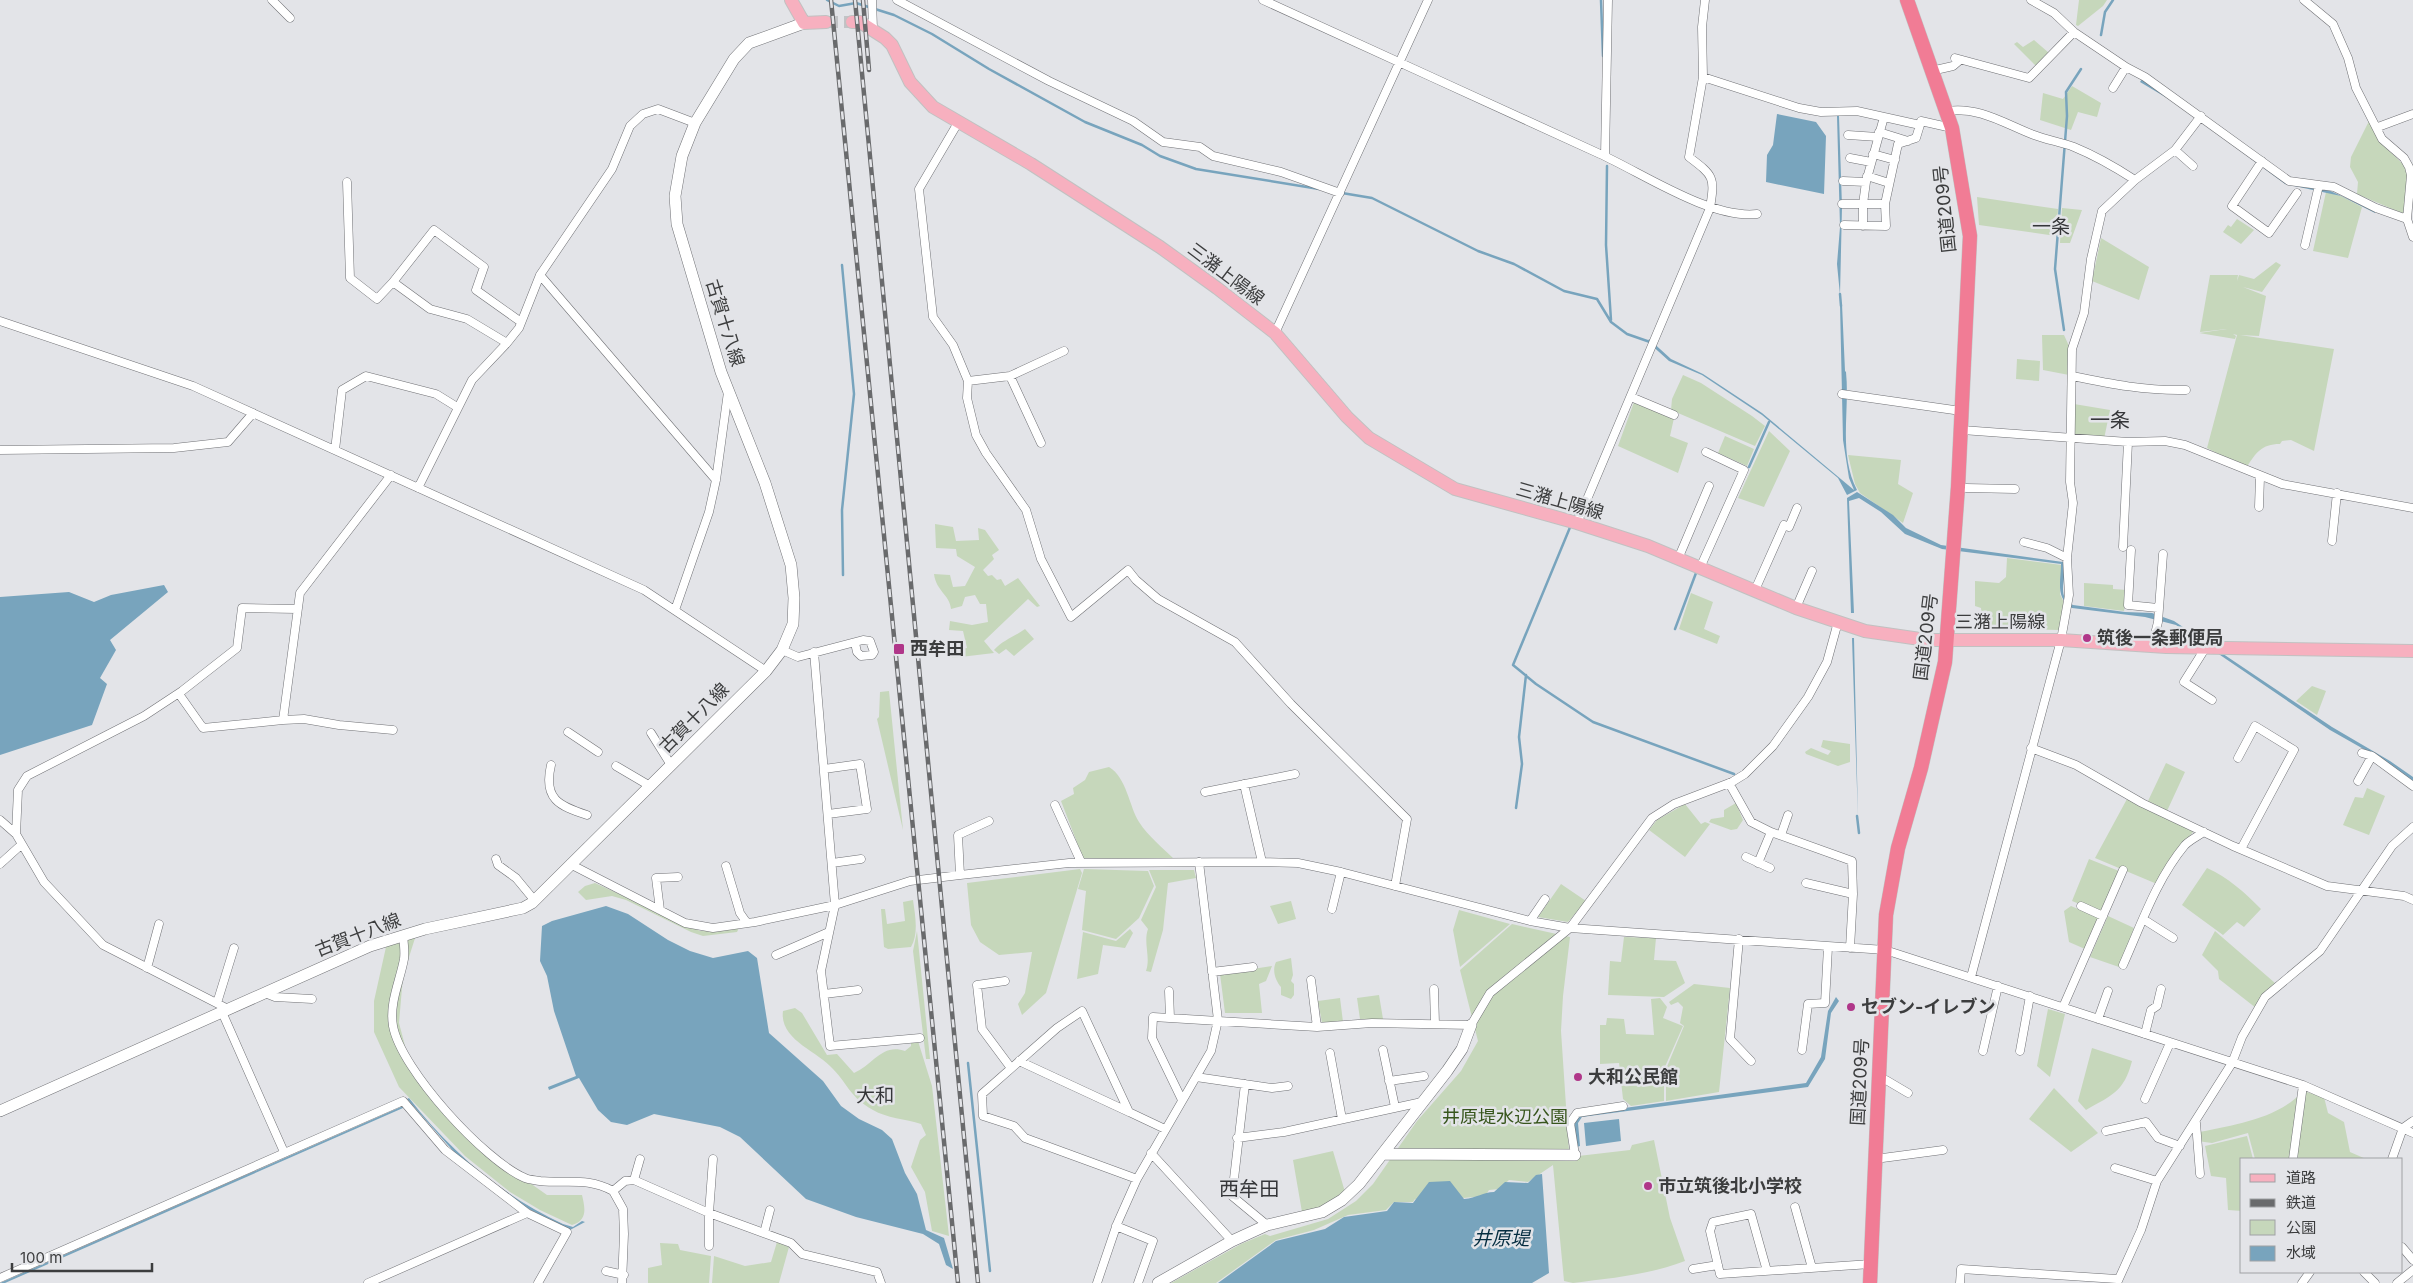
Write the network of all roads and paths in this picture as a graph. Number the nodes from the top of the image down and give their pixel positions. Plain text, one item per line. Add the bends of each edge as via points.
1 (272, 0) edge
2 (791, 0) edge
3 (872, 0) edge
4 (896, 0) edge
5 (1263, 0) edge
6 (1428, 0) edge
7 (1608, 0) edge
8 (1706, 0) edge
9 (1907, 0) edge
10 (2031, 0) edge
11 (2304, 0) edge
12 (290, 18) dead end
13 (826, 22) tunnel mouth
14 (852, 22) tunnel mouth
15 (804, 23) junction
16 (873, 29) junction
17 (2074, 32) junction
18 (1400, 63) junction
19 (2126, 67) junction
20 (1931, 72) junction
21 (1703, 77) junction
22 (2113, 88) dead end
23 (1947, 111) junction
24 (2413, 114) edge
25 (2201, 116) junction
26 (1884, 117) junction
27 (959, 120) junction
28 (695, 123) junction
29 (1920, 125) junction
30 (2378, 127) junction
31 (1952, 128) junction
32 (1879, 134) junction
33 (1848, 135) dead end
34 (1908, 141) junction
35 (2175, 150) junction
36 (1605, 156) junction
37 (1850, 158) dead end
38 (1872, 158) junction
39 (1895, 160) junction
40 (2262, 161) junction
41 (2193, 166) dead end
42 (1866, 179) junction
43 (2135, 180) junction
44 (1843, 181) dead end
45 (347, 182) dead end
46 (1889, 183) junction
47 (2319, 185) junction
48 (1340, 193) junction
49 (2297, 193) dead end
50 (1842, 204) dead end
51 (1862, 204) junction
52 (1885, 204) junction
53 (1710, 208) junction
54 (1757, 214) dead end
55 (2408, 219) junction
56 (1844, 225) dead end
57 (1863, 226) junction
58 (2413, 237) edge
59 (2305, 245) dead end
60 (540, 275) junction
61 (393, 282) junction
62 (0, 321) edge
63 (521, 322) junction
64 (1275, 333) junction
65 (507, 343) junction
66 (1064, 351) dead end
67 (1010, 376) junction
68 (2072, 376) junction
69 (968, 381) junction
70 (728, 390) junction
71 (2186, 390) dead end
72 (1842, 394) dead end
73 (1631, 397) junction
74 (457, 407) junction
75 (1961, 411) junction
76 (252, 413) junction
77 (1674, 415) dead end
78 (1962, 430) junction
79 (2071, 438) junction
80 (2128, 442) junction
81 (1041, 443) dead end
82 (0, 450) edge
83 (335, 450) junction
84 (1706, 452) dead end
85 (391, 475) junction
86 (2260, 477) junction
87 (716, 480) junction
88 (1709, 486) dead end
89 (418, 488) junction
90 (1966, 488) dead end
91 (2015, 489) dead end
92 (2337, 493) junction
93 (2259, 507) dead end
94 (1717, 508) dead end
95 (1797, 508) dead end
96 (2413, 508) edge
97 (1725, 512) junction
98 (1577, 523) junction
99 (2332, 541) dead end
100 (2024, 542) dead end
101 (2163, 554) dead end
102 (2067, 558) junction
103 (1678, 559) junction
104 (1700, 568) junction
105 (1812, 571) dead end
106 (1755, 590) junction
107 (1799, 601) dead end
108 (2158, 608) junction
109 (297, 610) junction
110 (674, 610) junction
111 (1838, 622) junction
112 (1946, 640) junction
113 (2061, 640) junction
114 (855, 643) dead end
115 (2152, 646) junction
116 (2206, 647) junction
117 (782, 650) junction
118 (2413, 651) edge
119 (814, 652) junction
120 (766, 671) junction
121 (179, 694) junction
122 (2212, 700) dead end
123 (283, 720) junction
124 (393, 730) dead end
125 (568, 732) dead end
126 (651, 734) dead end
127 (2032, 748) junction
128 (598, 752) dead end
129 (2362, 753) dead end
130 (2372, 756) junction
131 (2238, 758) dead end
132 (551, 765) dead end
133 (671, 765) junction
134 (616, 766) dead end
135 (824, 768) junction
136 (1295, 774) dead end
137 (2358, 781) dead end
138 (1729, 783) junction
139 (1244, 784) junction
140 (650, 786) junction
141 (2413, 786) edge
142 (1205, 792) dead end
143 (1054, 805) dead end
144 (828, 814) junction
145 (587, 815) dead end
146 (1788, 815) dead end
147 (0, 820) edge
148 (989, 821) dead end
149 (2413, 827) edge
150 (1771, 832) junction
151 (2204, 832) junction
152 (16, 834) junction
153 (1781, 835) junction
154 (21, 845) junction
155 (2241, 849) junction
156 (1746, 857) dead end
157 (496, 859) dead end
158 (861, 859) dead end
159 (1081, 862) junction
160 (1199, 862) junction
161 (1262, 862) junction
162 (832, 863) junction
163 (1758, 863) junction
164 (0, 864) edge
165 (570, 864) junction
166 (726, 866) dead end
167 (1770, 868) dead end
168 (2123, 870) dead end
169 (1341, 872) junction
170 (960, 875) junction
171 (678, 877) dead end
172 (1806, 883) dead end
173 (1395, 886) junction
174 (2362, 891) junction
175 (1853, 894) junction
176 (1545, 898) dead end
177 (535, 900) junction
178 (2413, 900) edge
179 (835, 905) junction
180 (2081, 906) dead end
181 (1332, 909) dead end
182 (660, 910) junction
183 (2103, 916) junction
184 (2143, 920) junction
185 (1530, 922) junction
186 (747, 923) junction
187 (159, 924) dead end
188 (1570, 928) junction
189 (830, 932) junction
190 (403, 936) junction
191 (2173, 938) dead end
192 (1739, 939) junction
193 (1828, 947) junction
194 (234, 948) dead end
195 (1850, 948) junction
196 (1885, 950) junction
197 (776, 955) dead end
198 (2123, 965) dead end
199 (1253, 967) dead end
200 (147, 968) junction
201 (1212, 972) junction
202 (1971, 977) junction
203 (1311, 980) dead end
204 (1005, 982) dead end
205 (1998, 986) junction
206 (1434, 988) dead end
207 (2161, 989) dead end
208 (858, 990) dead end
209 (1169, 991) dead end
210 (2108, 991) dead end
211 (264, 993) junction
212 (824, 994) junction
213 (2030, 996) junction
214 (312, 999) dead end
215 (222, 1008) junction
216 (2064, 1008) junction
217 (1170, 1018) junction
218 (2098, 1019) junction
219 (1218, 1020) junction
220 (1435, 1024) junction
221 (1471, 1025) junction
222 (1317, 1027) junction
223 (982, 1029) junction
224 (974, 1033) dead end
225 (2145, 1034) junction
226 (920, 1038) dead end
227 (2170, 1043) junction
228 (1383, 1050) dead end
229 (1802, 1050) dead end
230 (1983, 1051) dead end
231 (2020, 1051) dead end
232 (1330, 1053) dead end
233 (1019, 1061) junction
234 (1751, 1061) dead end
235 (2232, 1063) junction
236 (1011, 1068) junction
237 (1424, 1076) dead end
238 (1196, 1078) junction
239 (1886, 1080) dead end
240 (1389, 1082) junction
241 (1245, 1084) junction
242 (2303, 1085) junction
243 (1288, 1086) dead end
244 (1908, 1093) dead end
245 (2145, 1099) dead end
246 (1182, 1100) junction
247 (1422, 1102) junction
248 (1623, 1106) dead end
249 (1394, 1107) junction
250 (0, 1111) edge
251 (1129, 1112) junction
252 (1342, 1119) junction
253 (2413, 1121) edge
254 (2196, 1123) junction
255 (2403, 1128) junction
256 (1165, 1129) junction
257 (2106, 1131) dead end
258 (2413, 1133) edge
259 (1237, 1138) junction
260 (2180, 1146) junction
261 (1943, 1150) dead end
262 (284, 1152) junction
263 (1151, 1153) junction
264 (1383, 1154) junction
265 (1574, 1155) joint
266 (640, 1158) dead end
267 (2293, 1158) edge
268 (2392, 1158) edge
269 (713, 1159) dead end
270 (1876, 1159) junction
271 (2115, 1168) dead end
272 (2200, 1174) dead end
273 (1136, 1179) junction
274 (634, 1180) junction
275 (2157, 1181) junction
276 (613, 1191) junction
277 (1795, 1207) dead end
278 (770, 1210) dead end
279 (527, 1213) junction
280 (709, 1213) junction
281 (1267, 1225) junction
282 (1116, 1226) junction
283 (764, 1233) junction
284 (1232, 1241) junction
285 (709, 1246) dead end
286 (2403, 1248) edge
287 (2413, 1260) edge
288 (1871, 1264) junction
289 (1718, 1266) junction
290 (1812, 1268) junction
291 (1693, 1269) dead end
292 (2413, 1270) edge
293 (606, 1271) dead end
294 (1767, 1271) junction
295 (2365, 1273) edge
296 (0, 1278) edge
297 (623, 1279) edge
298 (2117, 1281) edge
299 (368, 1283) edge
300 (538, 1283) edge
301 (881, 1283) edge
302 (1097, 1283) edge
303 (1138, 1283) edge
304 (1158, 1283) edge
305 (1870, 1283) edge
306 (1960, 1283) edge
307 (2375, 1283) edge
308 (2397, 1283) edge

1 - 12 street
2 - 15 main road
3 - 16 street
4 - 48 street via 1049,81 1133,121 1163,142 1200,147 1213,156 1281,172
5 - 18 street
6 - 18 street
7 - 36 street
8 - 21 street via 1702,27
9 - 20 highway, 国道209号
10 - 17 street via 2054,13
11 - 30 street via 2333,24 2348,58 2356,88
13 - 15 main road
14 - 16 main road, 三潴上陽線 via 860,22
15 - 28 main road, 古賀十八線 via 749,43 734,59
16 - 27 main road, 三潴上陽線 via 892,45 910,82 919,92 934,107
17 - 19 street
17 - 20 street via 2029,78 1957,59 1953,66
18 - 36 street
18 - 48 street
19 - 22 street
19 - 25 street
20 - 23 highway, 国道209号
21 - 26 street via 1799,108 1821,112 1858,111
21 - 53 street via 1689,157 1709,172 1713,186
23 - 31 highway, 国道209号
23 - 43 street via 1993,116 2033,135 2107,162
24 - 30 street
25 - 35 street
25 - 40 street
26 - 29 street
26 - 32 street
27 - 64 main road, 三潴上陽線 via 1160,247
27 - 69 street via 919,189 919,202 933,317 953,346
28 - 60 street via 658,108 643,114 630,126 612,170
28 - 70 main road, 古賀十八線 via 677,176 674,196 677,224
29 - 31 street via 1921,121
29 - 34 street via 1916,138
30 - 55 street via 2382,139 2404,158 2409,167
31 - 75 highway, 国道209号 via 1970,236
32 - 33 street
32 - 34 street
32 - 38 street
34 - 39 street via 1898,144
35 - 41 street
35 - 43 street
36 - 53 street
37 - 38 street
38 - 39 street
38 - 42 street
39 - 46 street
40 - 47 street via 2289,181
40 - 49 street via 2232,206 2269,233
42 - 44 street
42 - 46 street
42 - 51 street
43 - 68 street via 2102,211 2090,259 2084,314 2072,349
45 - 61 street via 350,278 377,299
46 - 52 street
47 - 55 street via 2334,187 2376,208
47 - 59 street
48 - 64 street
50 - 51 street
51 - 52 street
51 - 57 street
52 - 57 street via 1886,226
53 - 54 street via 1742,216
53 - 73 street
55 - 58 street
56 - 57 street
60 - 63 street
60 - 87 street
61 - 63 street via 434,230 484,268 476,290
61 - 65 street via 430,309 467,319
62 - 76 street via 193,386
63 - 65 street
64 - 98 main road, 三潴上陽線 via 1347,417 1394,455 1455,489
65 - 74 street via 472,380
66 - 67 street
67 - 69 street
67 - 81 street
68 - 71 street via 2157,391
68 - 79 street
69 - 173 street via 967,398 976,435 1026,510 1041,559 1071,617 1128,570 1164,603 1235,642 1291,704 1407,819
70 - 87 street
70 - 117 main road, 古賀十八線 via 765,483 791,565 793,624
72 - 75 street
73 - 77 street
73 - 98 street
74 - 83 street via 436,394 366,376 342,390
74 - 89 street
75 - 78 highway, 国道209号
76 - 82 street via 228,442 174,448
76 - 83 street
78 - 79 street
78 - 112 highway, 国道209号
79 - 80 street
79 - 102 street via 2072,503
80 - 86 street via 2185,444
80 - 108 street via 2128,605
83 - 85 street
84 - 97 street via 1744,470
85 - 89 street
85 - 109 street via 300,593
86 - 92 street
86 - 93 street
87 - 110 street via 709,512
88 - 103 street
89 - 110 street via 644,590
90 - 91 street
92 - 96 street
92 - 99 street
94 - 97 street
95 - 106 street via 1792,529 1784,525
97 - 104 street
98 - 103 main road, 三潴上陽線
100 - 102 street
101 - 108 street
102 - 113 street via 2069,595
103 - 104 main road, 三潴上陽線
104 - 106 main road, 三潴上陽線
105 - 107 street
106 - 111 main road, 三潴上陽線
108 - 115 street
109 - 121 street via 242,608 238,648
109 - 123 street
110 - 120 street
111 - 112 main road, 三潴上陽線 via 1866,631
111 - 138 street via 1827,662 1808,697 1773,746 1751,770
112 - 113 main road, 三潴上陽線
112 - 196 highway, 国道209号 via 1930,729 1892,881 1886,915
113 - 115 main road, 三潴上陽線
113 - 127 street
114 - 119 street
115 - 116 main road, 三潴上陽線
116 - 118 main road, 三潴上陽線
116 - 122 street via 2184,682
117 - 119 street via 798,657
117 - 120 main road, 古賀十八線
119 - 135 street
120 - 133 main road, 古賀十八線
121 - 123 street via 203,728
121 - 152 street via 144,716 27,776 18,790
123 - 124 street via 304,719
125 - 128 street
126 - 133 street
127 - 151 street via 2076,765 2142,803
127 - 202 street
129 - 130 street
130 - 137 street
130 - 141 street
131 - 155 street via 2255,726 2294,750
132 - 145 street via 549,786 557,802
133 - 140 main road, 古賀十八線
134 - 140 street
135 - 144 street
135 - 144 street via 860,764 867,809
136 - 139 street
138 - 150 street via 1748,820
138 - 188 street via 1674,804 1652,818
139 - 142 street
139 - 161 street
140 - 165 main road, 古賀十八線
143 - 159 street
144 - 162 street
146 - 153 street
147 - 152 street
148 - 170 street via 958,835
149 - 174 street via 2392,846
150 - 153 street
150 - 163 street
151 - 155 street
151 - 184 street via 2186,844 2172,863
152 - 154 street
153 - 175 street via 1852,861
154 - 164 street
154 - 200 street via 44,882 103,945
155 - 174 street via 2328,886
156 - 163 street
157 - 177 street
158 - 162 street
159 - 160 street
159 - 170 street
160 - 161 street
160 - 201 street
161 - 169 street via 1298,863
162 - 179 street
163 - 167 street
165 - 177 main road, 古賀十八線
165 - 182 street
166 - 186 street via 740,913
168 - 183 street
169 - 173 street
169 - 181 street
170 - 179 street via 910,881
171 - 182 street via 656,878
172 - 175 street
173 - 185 street
174 - 178 street
174 - 235 street via 2320,951 2265,997 2242,1037
175 - 195 street
176 - 185 street
177 - 190 main road, 古賀十八線 via 523,908
179 - 186 street
179 - 189 street
180 - 183 street
182 - 186 street via 685,923 713,928
183 - 216 street
184 - 191 street
184 - 198 street
185 - 188 street
187 - 200 street
188 - 192 street
188 - 221 street via 1490,993
189 - 197 street
189 - 212 street via 821,971
190 - 211 main road, 古賀十八線 via 370,946
190 - 276 street via 404,958 396,986 393,1026 412,1070 466,1134 525,1179 548,1182 580,1180 599,1183
192 - 193 street
192 - 234 street via 1730,1040
193 - 195 street
193 - 229 street via 1825,1003 1808,1004
194 - 215 street
195 - 196 street
196 - 202 street
196 - 270 highway, 国道209号
199 - 201 street
200 - 215 street
201 - 219 street
202 - 205 street
203 - 222 street
204 - 223 street via 977,985
205 - 213 street
205 - 230 street
206 - 220 street
207 - 225 street
208 - 212 street
209 - 217 street
210 - 218 street
211 - 214 street via 275,997
211 - 215 main road, 古賀十八線
212 - 226 street via 832,1048
213 - 216 street
213 - 231 street
215 - 250 main road, 古賀十八線
215 - 262 street
216 - 218 street
217 - 219 street
217 - 246 street via 1152,1017 1152,1038
218 - 225 street
219 - 222 street
219 - 238 street via 1212,1051
220 - 221 street
220 - 222 street via 1372,1023
221 - 247 main road via 1462,1049
223 - 224 street
223 - 236 street
225 - 227 street
227 - 235 street
227 - 245 street
228 - 240 street
232 - 252 street
233 - 236 street
233 - 251 street
233 - 251 street via 1057,1028 1082,1012
235 - 242 street
235 - 254 street
236 - 273 street via 982,1094 983,1116 1014,1126 1025,1138
237 - 240 street
238 - 241 street
238 - 246 street
239 - 244 street
240 - 249 street
241 - 243 street via 1272,1088
241 - 259 street
242 - 255 street
242 - 267 street
246 - 256 street
247 - 249 street
247 - 264 main road
248 - 265 street via 1576,1113 1570,1123
249 - 252 street
251 - 256 street
252 - 259 street
253 - 255 street
254 - 260 street
254 - 272 street
255 - 258 street
255 - 268 street
256 - 263 street
257 - 260 street via 2146,1122 2158,1138
259 - 281 street via 1232,1196
260 - 275 street
261 - 270 street
262 - 279 street via 403,1101 445,1150
262 - 296 street
263 - 273 street
263 - 284 street
264 - 265 main road
264 - 281 main road via 1359,1184 1322,1212
266 - 274 street
269 - 280 street
270 - 288 highway, 国道209号
271 - 275 street
273 - 282 street
274 - 276 street via 624,1181
274 - 280 street
275 - 298 street via 2141,1230
276 - 297 street via 622,1209
277 - 290 street
278 - 283 street
279 - 299 street
279 - 300 street via 567,1232
280 - 283 street
280 - 285 street
281 - 284 main road
282 - 302 street
282 - 303 street via 1153,1240
283 - 301 street via 792,1243 802,1254 877,1272
284 - 304 main road
286 - 287 street
288 - 290 street
288 - 305 highway, 国道209号
289 - 291 street
289 - 294 street via 1720,1274
289 - 294 street via 1710,1231 1713,1222 1751,1214
290 - 294 street
292 - 308 street
293 - 297 street
295 - 307 street
298 - 306 street via 1961,1269

